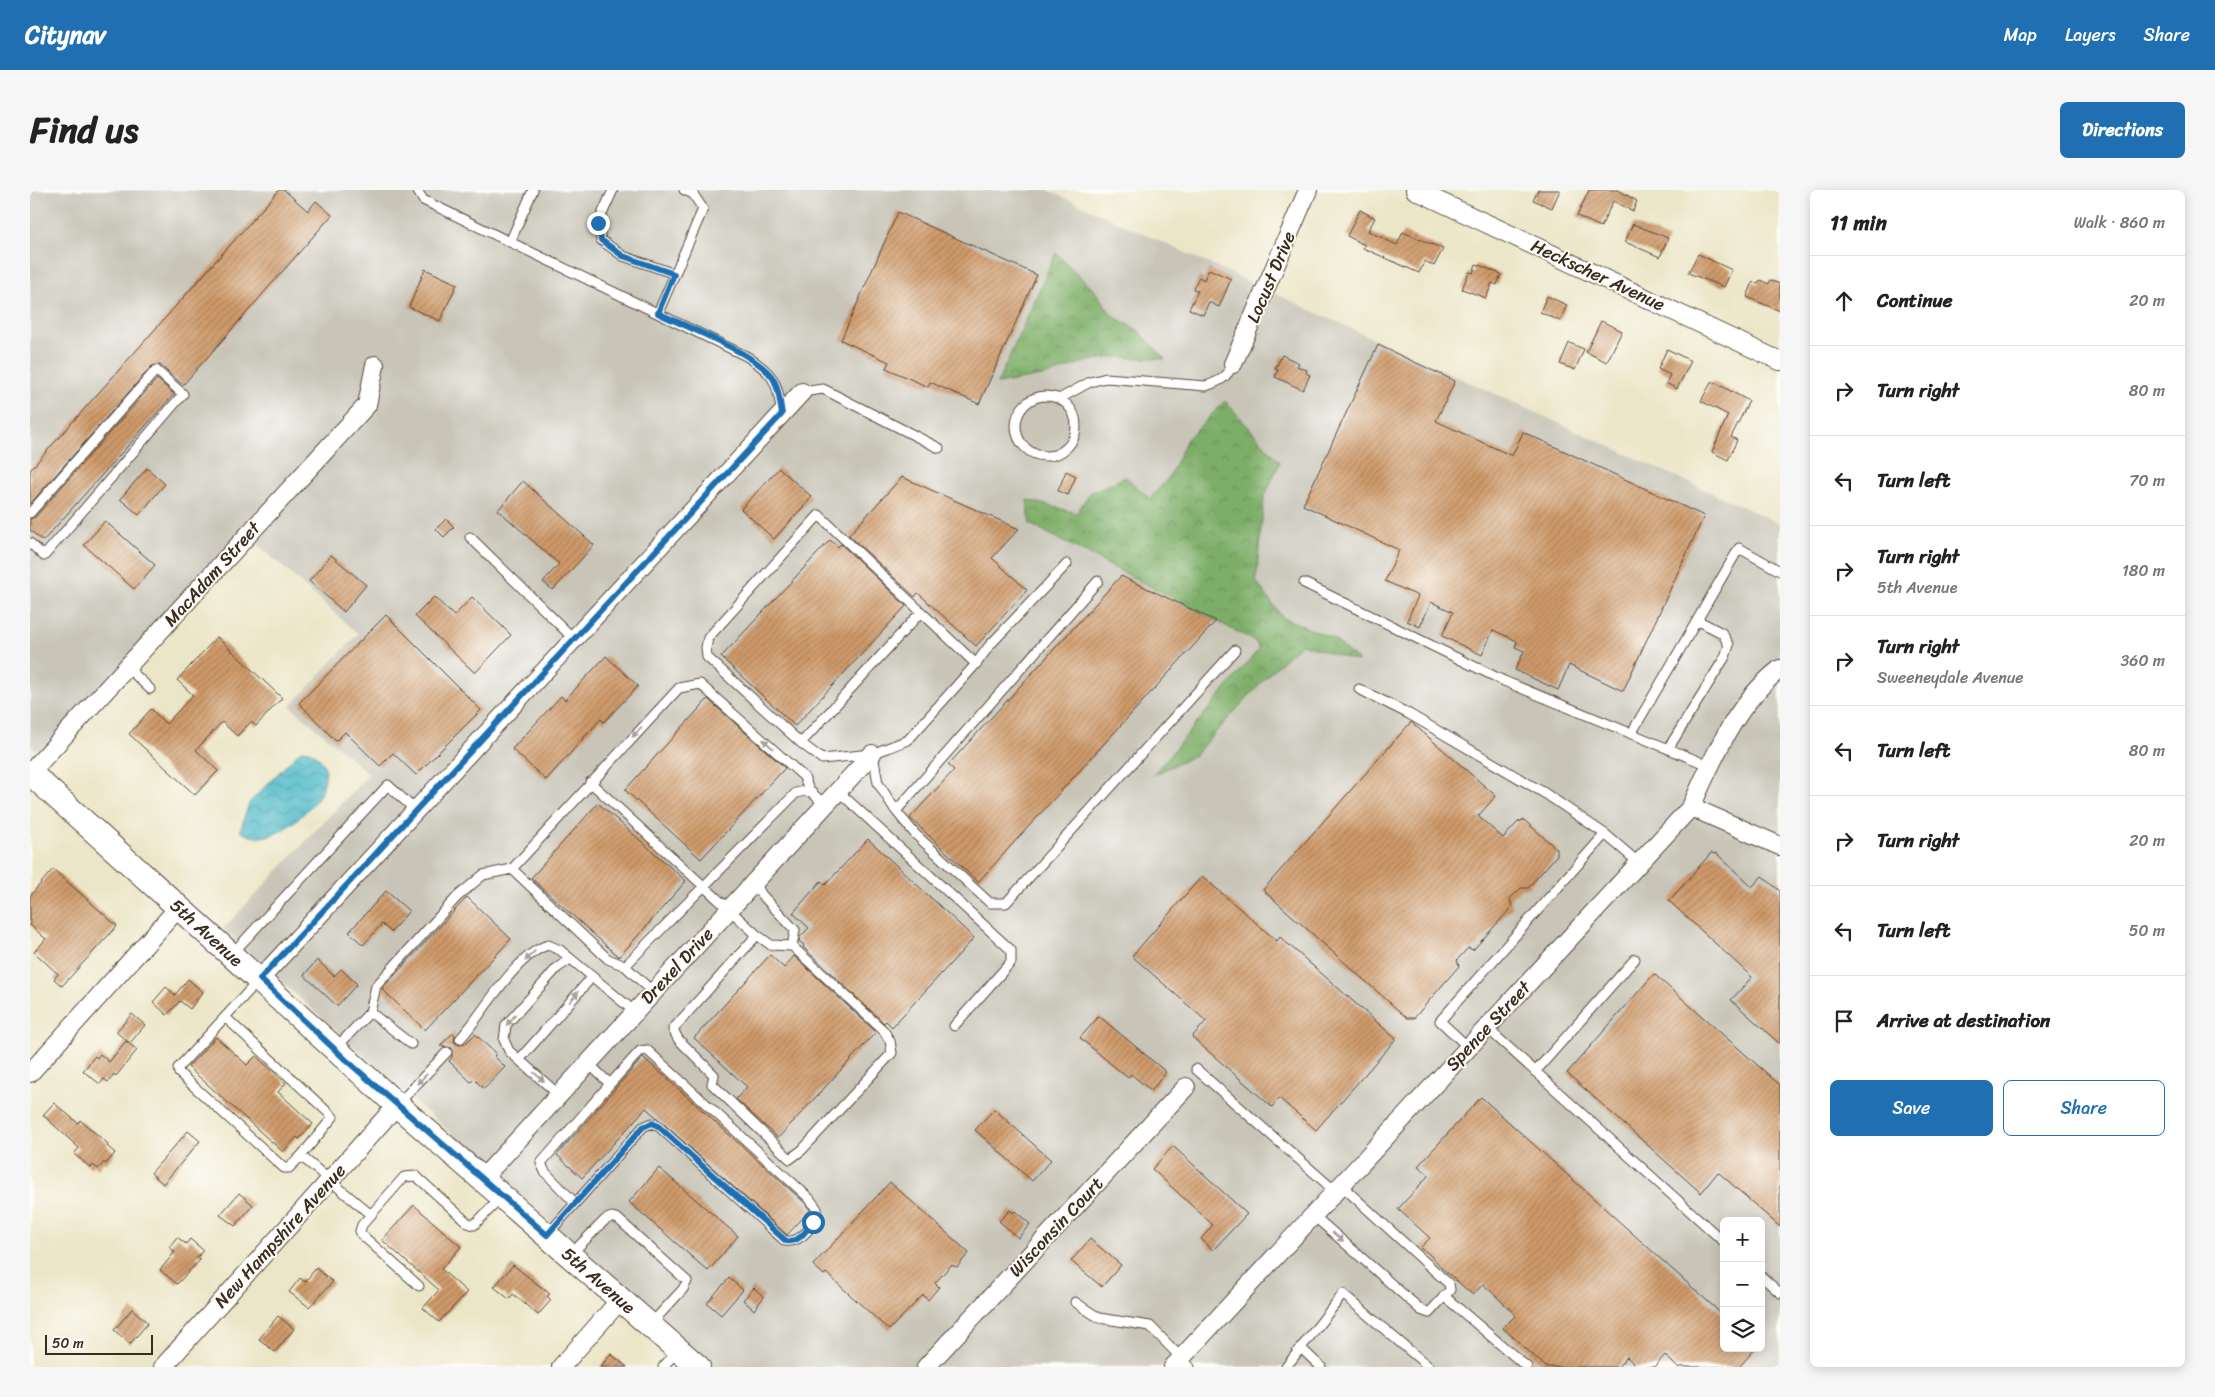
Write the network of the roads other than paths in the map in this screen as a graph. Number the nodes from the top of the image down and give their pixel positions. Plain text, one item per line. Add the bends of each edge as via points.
1 (417, 190) edge
2 (533, 190) edge
3 (613, 190) edge
4 (684, 190) edge
5 (1308, 190) edge
6 (1415, 190) edge
7 (510, 242) junction
8 (674, 274) junction
9 (658, 313) junction
10 (1780, 361) edge
11 (1233, 364) joint
12 (375, 365) dead end
13 (802, 392) joint
14 (1059, 399) junction
15 (782, 414) junction
16 (939, 448) dead end
17 (30, 512) edge
18 (470, 537) dead end
19 (30, 543) edge
20 (1066, 564) dead end
21 (1780, 571) edge
22 (1098, 582) dead end
23 (1304, 583) dead end
24 (921, 612) junction
25 (1697, 620) junction
26 (575, 640) junction
27 (1235, 650) dead end
28 (976, 664) junction
29 (127, 667) junction
30 (1780, 669) edge
31 (150, 689) dead end
32 (1359, 689) dead end
33 (1631, 734) junction
34 (801, 743) junction
35 (1668, 749) junction
36 (872, 754) junction
37 (1710, 766) junction
38 (30, 773) edge
39 (590, 782) junction
40 (809, 790) junction
41 (838, 791) junction
42 (825, 806) junction
43 (1691, 807) junction
44 (416, 811) junction
45 (896, 811) junction
46 (1605, 834) junction
47 (1780, 846) edge
48 (1639, 863) junction
49 (512, 869) junction
50 (755, 881) junction
51 (706, 886) junction
52 (179, 907) junction
53 (730, 908) junction
54 (757, 935) junction
55 (792, 946) junction
56 (232, 954) junction
57 (1635, 959) dead end
58 (569, 960) junction
59 (625, 966) junction
60 (592, 977) junction
61 (260, 979) junction
62 (652, 992) junction
63 (370, 1012) junction
64 (635, 1012) junction
65 (225, 1017) junction
66 (954, 1026) dead end
67 (1486, 1027) junction
68 (460, 1039) dead end
69 (410, 1044) dead end
70 (1468, 1046) junction
71 (335, 1049) junction
72 (447, 1052) dead end
73 (519, 1060) junction
74 (588, 1062) junction
75 (1196, 1069) dead end
76 (30, 1072) edge
77 (1535, 1072) junction
78 (610, 1084) junction
79 (1186, 1087) dead end
80 (559, 1095) junction
81 (397, 1105) junction
82 (301, 1156) junction
83 (482, 1179) junction
84 (329, 1181) junction
85 (1338, 1188) junction
86 (502, 1196) junction
87 (575, 1203) junction
88 (371, 1215) junction
89 (1313, 1215) junction
90 (547, 1235) junction
91 (1720, 1238) edge
92 (570, 1256) junction
93 (1765, 1280) edge
94 (418, 1286) dead end
95 (1780, 1293) edge
96 (1444, 1296) junction
97 (621, 1299) junction
98 (1075, 1302) dead end
99 (650, 1325) junction
100 (1301, 1348) junction
101 (671, 1358) edge
102 (1181, 1364) edge
103 (163, 1367) edge
104 (561, 1367) edge
105 (698, 1367) edge
106 (926, 1367) edge
107 (1286, 1367) edge
108 (1322, 1367) edge
109 (1429, 1367) edge
110 (1527, 1367) edge

1 - 7 lane via 422,200
2 - 7 lane
3 - 8 lane via 598,223 601,240 623,256
4 - 8 lane via 693,194 703,209
5 - 11 street, Locust Drive
6 - 10 street, Heckscher Avenue
7 - 9 lane
8 - 9 lane
9 - 15 lane via 766,368 774,380
11 - 14 lane via 1221,380 1206,386 1106,378 1090,382
12 - 29 street, MacAdam Street via 367,405
13 - 15 street
13 - 16 lane via 823,389
14 - 14 lane via 1040,397 1031,401 1019,415 1017,434 1021,443 1038,455 1058,454 1073,441 1076,431 1073,412
15 - 26 street
17 - 19 lane via 156,370 183,394 44,556
18 - 26 lane
20 - 28 lane
21 - 25 lane via 1739,548
22 - 45 lane
23 - 33 lane via 1504,681
24 - 28 lane
24 - 34 lane
24 - 34 lane via 819,515 708,638 706,648 707,657 714,665
25 - 33 lane
25 - 35 lane via 1722,633 1729,645 1726,656
26 - 44 street
27 - 45 lane via 1006,903 990,903 915,834
28 - 36 lane via 908,740
29 - 31 lane
29 - 38 street, MacAdam Street
30 - 37 street, Spence Street via 1745,704 1724,736
32 - 46 lane via 1546,794
33 - 35 lane
34 - 36 lane via 822,758
35 - 37 lane
36 - 41 street, Drexel Drive
36 - 45 lane via 878,783
37 - 43 street, Spence Street
38 - 52 main road, 5th Avenue
40 -> 39 lane via 804,776 700,684 679,688
39 - 49 lane
39 - 51 lane
40 - 42 lane
40 - 51 lane via 796,793
41 - 42 street, Drexel Drive
41 - 66 lane via 1011,950 1012,962
42 - 50 street, Drexel Drive
43 - 47 street
43 - 48 street, Spence Street
44 - 56 lane via 388,786
44 - 61 street
46 - 48 lane
46 - 70 lane via 1440,1020
48 - 67 street, Spence Street
49 - 59 lane via 608,958
49 - 63 lane via 483,875 457,897 376,986
50 - 53 street, Drexel Drive
50 - 55 lane via 761,894 795,930
51 - 53 lane
51 - 59 lane
52 - 56 main road, 5th Avenue
52 - 76 street
53 - 54 lane
53 - 62 street, Drexel Drive
54 - 55 lane via 771,945
54 - 55 lane via 672,1029 678,1040 714,1075 712,1084 790,1159 892,1053 884,1031
56 - 61 main road, 5th Avenue
57 - 77 lane
58 - 60 lane
58 -> 68 lane via 560,950 548,945 537,948 488,1001
58 -> 73 lane via 557,968 506,1025 504,1040 509,1051
59 - 62 lane
60 - 64 lane
73 -> 60 lane
61 - 65 lane
61 - 71 main road, 5th Avenue
62 - 64 street, Drexel Drive
63 - 69 lane
63 - 71 lane
64 - 74 street, Drexel Drive
65 - 82 lane via 333,1117
65 - 82 lane via 178,1068 179,1074 284,1168 289,1168
67 - 70 street, Spence Street
67 - 77 lane
70 - 85 street, Spence Street
71 - 81 main road, 5th Avenue
72 -> 81 lane
73 -> 80 lane
74 - 78 lane
74 - 80 street, Drexel Drive
75 - 85 lane
77 - 91 lane
78 - 87 lane via 541,1162 542,1169
78 - 87 lane via 640,1051 647,1050 809,1198 817,1209 816,1218 799,1238 786,1241 652,1123 643,1127
79 - 106 street, Wisconsin Court
80 - 83 street, Drexel Drive
81 - 83 main road, 5th Avenue
81 - 84 street, New Hampshire Avenue
82 - 84 lane
83 - 86 main road, 5th Avenue
84 - 88 lane
84 - 103 street, New Hampshire Avenue
85 - 89 street, Spence Street
85 - 96 lane via 1449,1284 1450,1290
86 - 88 lane via 474,1225 424,1181 410,1175 404,1177
86 - 90 main road, 5th Avenue
87 - 90 lane
88 - 94 lane via 362,1225 362,1235
89 -> 96 lane via 1421,1310 1429,1313
89 - 102 street, Spence Street
90 - 92 main road, 5th Avenue
92 - 97 main road, 5th Avenue
92 - 99 lane via 605,1220 618,1219 688,1281
93 - 95 lane
96 - 110 lane
97 - 99 main road, 5th Avenue
97 - 104 street
98 - 102 lane via 1100,1318 1150,1326 1161,1335
99 - 101 main road, 5th Avenue
100 - 107 lane
100 - 108 lane
100 - 109 lane via 1343,1294
101 - 105 main road, 5th Avenue

